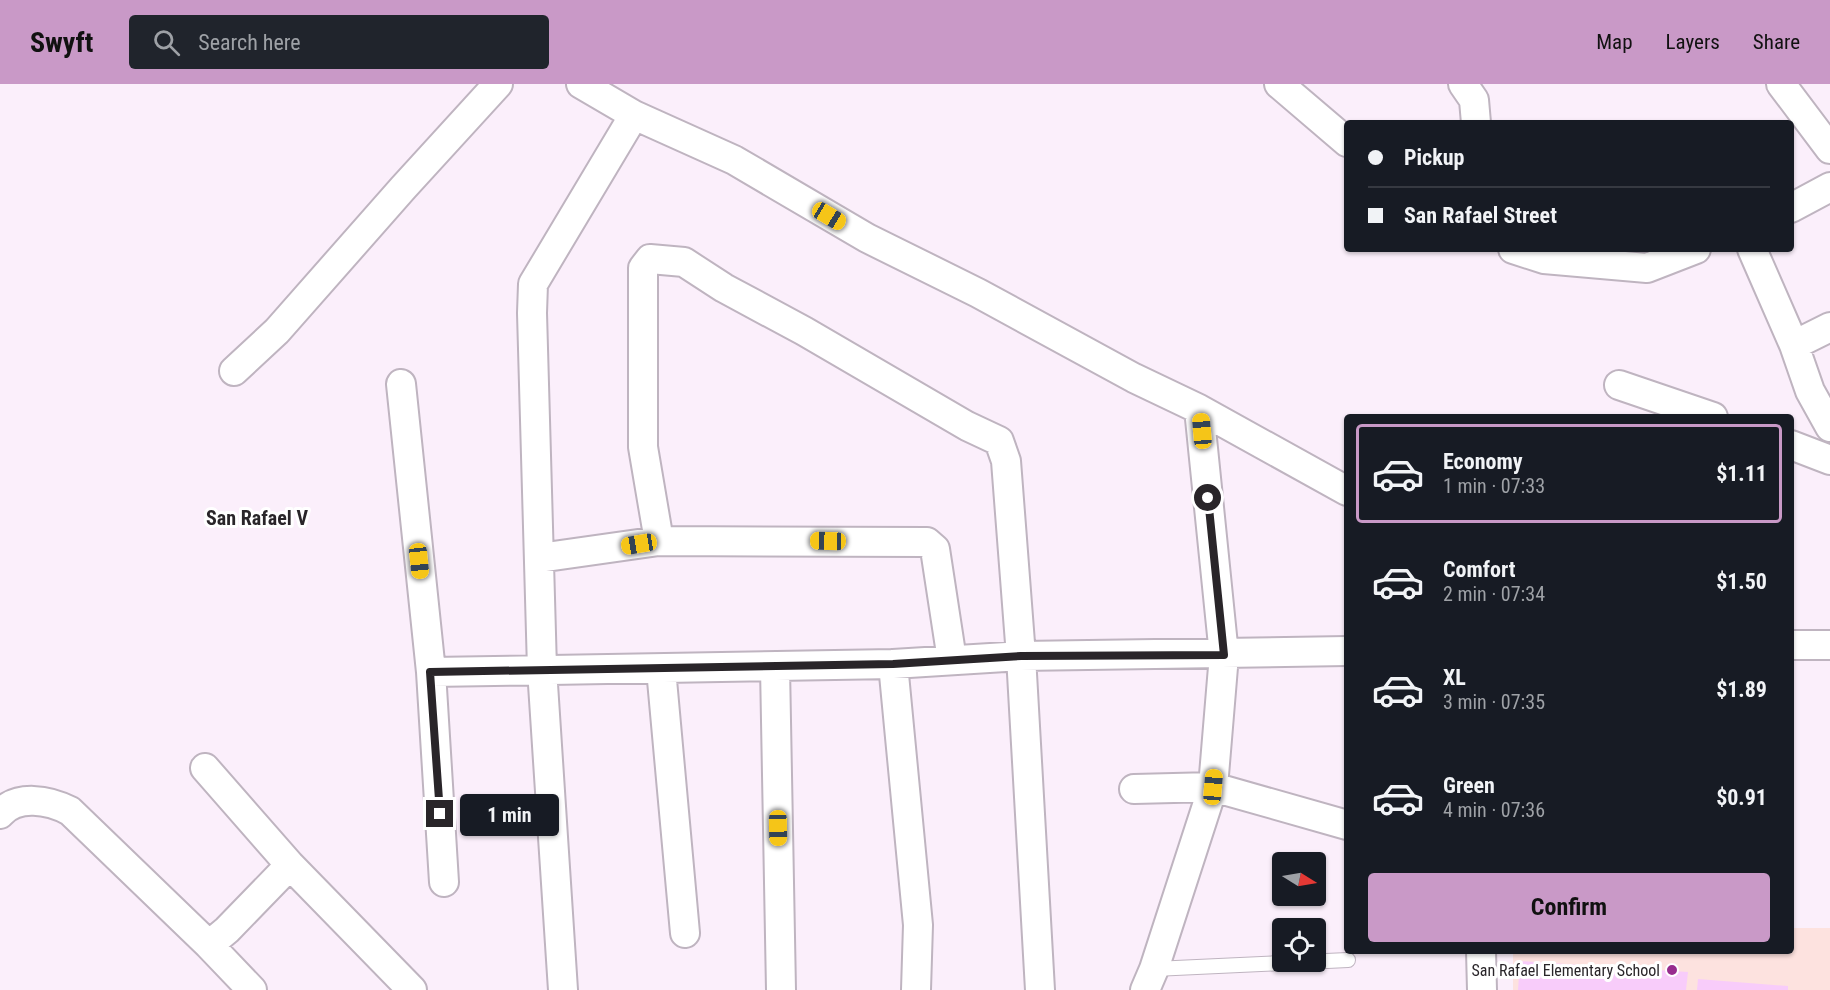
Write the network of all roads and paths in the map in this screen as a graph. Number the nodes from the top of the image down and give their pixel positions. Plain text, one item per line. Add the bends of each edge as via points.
1 (498, 84) edge
2 (581, 84) edge
3 (1279, 84) edge
4 (1463, 84) edge
5 (1781, 84) edge
6 (634, 115) junction
7 (1476, 120) edge
8 (1344, 139) edge
9 (1830, 149) edge
10 (1830, 187) edge
11 (1794, 206) edge
12 (1522, 252) edge
13 (1688, 252) edge
14 (1753, 252) edge
15 (1830, 327) edge
16 (1794, 345) junction
17 (234, 371) dead end
18 (401, 384) dead end
19 (1619, 385) dead end
20 (1200, 409) junction
21 (1704, 414) edge
22 (1830, 427) edge
23 (1794, 446) edge
24 (1830, 460) edge
25 (1344, 489) edge
26 (659, 541) junction
27 (539, 558) junction
28 (1794, 645) edge
29 (1830, 645) edge
30 (1344, 651) edge
31 (1224, 655) junction
32 (1021, 656) junction
33 (951, 660) junction
34 (893, 664) junction
35 (776, 667) junction
36 (542, 669) junction
37 (661, 669) junction
38 (430, 672) junction
39 (205, 768) dead end
40 (1213, 787) junction
41 (1134, 789) dead end
42 (0, 814) edge
43 (1344, 824) edge
44 (290, 865) junction
45 (444, 882) dead end
46 (685, 933) dead end
47 (209, 945) junction
48 (1481, 954) edge
49 (1348, 960) dead end
50 (1150, 980) edge
51 (252, 990) edge
52 (412, 990) edge
53 (563, 990) edge
54 (781, 990) edge
55 (916, 990) edge
56 (1040, 990) edge
57 (1482, 990) edge

1 - 17 street via 277,331
2 - 6 street
3 - 8 street
4 - 7 street via 1474,100
5 - 9 street
6 - 20 street via 734,160 867,238
6 - 27 street via 533,284
10 - 11 street
12 - 13 street via 1544,259 1647,268
14 - 16 street
15 - 16 street
16 - 22 street via 1810,391
18 - 38 street
19 - 21 street
20 - 25 street
20 - 31 street
23 - 24 street
26 - 27 street
26 - 32 street via 643,447 643,268 650,259 684,262 999,441 1006,461
26 - 33 street via 927,542 935,549
27 - 36 street
28 - 29 street
30 - 31 street
31 - 32 street
31 - 40 street
32 - 33 street
32 - 56 street
33 - 34 street
34 - 35 street
34 - 55 street via 918,925
35 - 37 street
35 - 54 street
36 - 37 street
36 - 38 street
36 - 53 street
37 - 46 street
38 - 45 street
39 - 44 street
40 - 41 street
40 - 43 street
40 - 50 street
42 - 47 street via 13,803 38,801 70,811
44 - 47 street
44 - 52 street
47 - 51 street
48 - 57 street
49 - 50 lane

